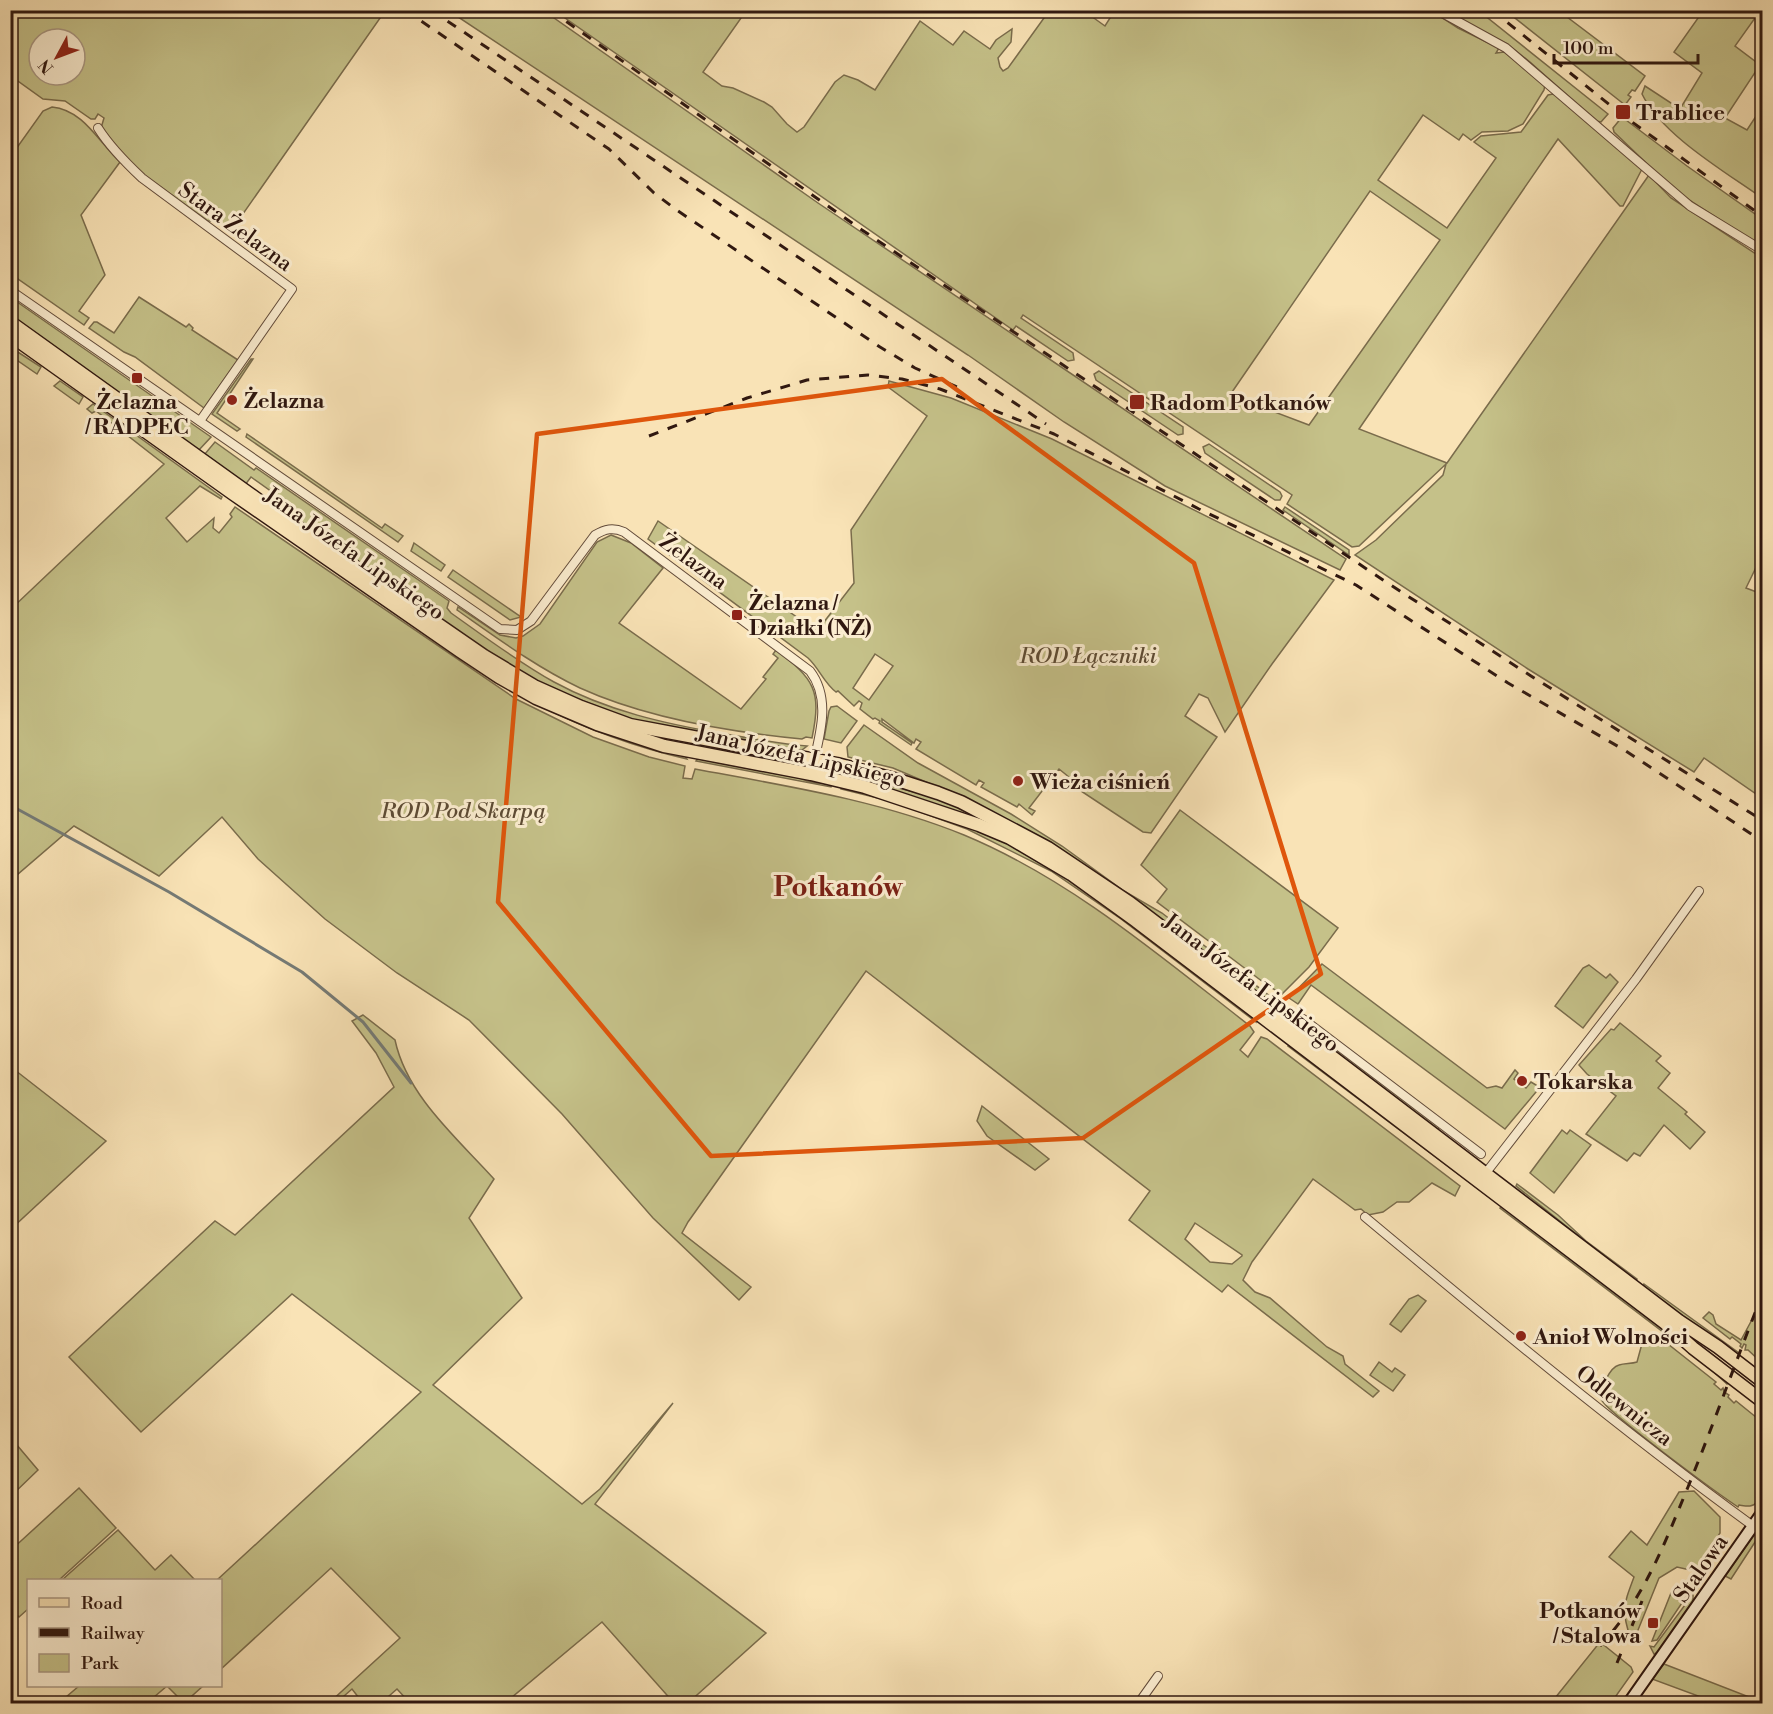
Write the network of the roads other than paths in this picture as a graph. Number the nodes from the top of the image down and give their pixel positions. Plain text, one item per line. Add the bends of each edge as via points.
1 (1437, 10) edge
2 (98, 128) dead end
3 (1762, 250) edge
4 (10, 290) edge
5 (10, 322) edge
6 (10, 335) edge
7 (200, 421) junction
8 (814, 759) junction
9 (811, 774) junction
10 (1699, 891) dead end
11 (1303, 1019) dead end
12 (1481, 1154) dead end
13 (1479, 1176) junction
14 (1365, 1217) dead end
15 (1762, 1381) edge
16 (1762, 1401) edge
17 (1762, 1512) edge
18 (1738, 1515) junction
19 (1758, 1528) edge
20 (1745, 1538) junction
21 (1158, 1676) dead end
22 (1138, 1704) edge
23 (1628, 1704) edge

1 - 3 street via 1506,48 1690,206
2 - 7 street, Stara Żelazna via 142,178 292,289
4 - 7 street, Żelazna
5 - 8 main road, Jana Józefa Lipskiego via 261,502 484,656 528,682 592,712 643,728
6 - 9 main road, Jana Józefa Lipskiego via 439,637 536,698 588,721 664,746
7 - 8 street, Żelazna via 504,630 517,630 531,621 595,535 609,529 624,532 810,671 823,706
8 - 9 street, Żelazna
8 - 13 main road, Jana Józefa Lipskiego via 938,793 1062,856 1130,903
9 - 13 main road, Jana Józefa Lipskiego via 888,793 979,825 1063,869
10 - 13 street via 1636,979
11 - 12 street
13 - 15 main road, Jana Józefa Lipskiego
13 - 16 main road, Jana Józefa Lipskiego via 1486,1188
14 - 18 street, Odlewnicza
17 - 18 street
17 - 19 street, Stalowa
18 - 19 street, Odlewnicza
18 - 20 street
19 - 20 street, Stalowa
20 - 23 street, Stalowa
21 - 22 street

